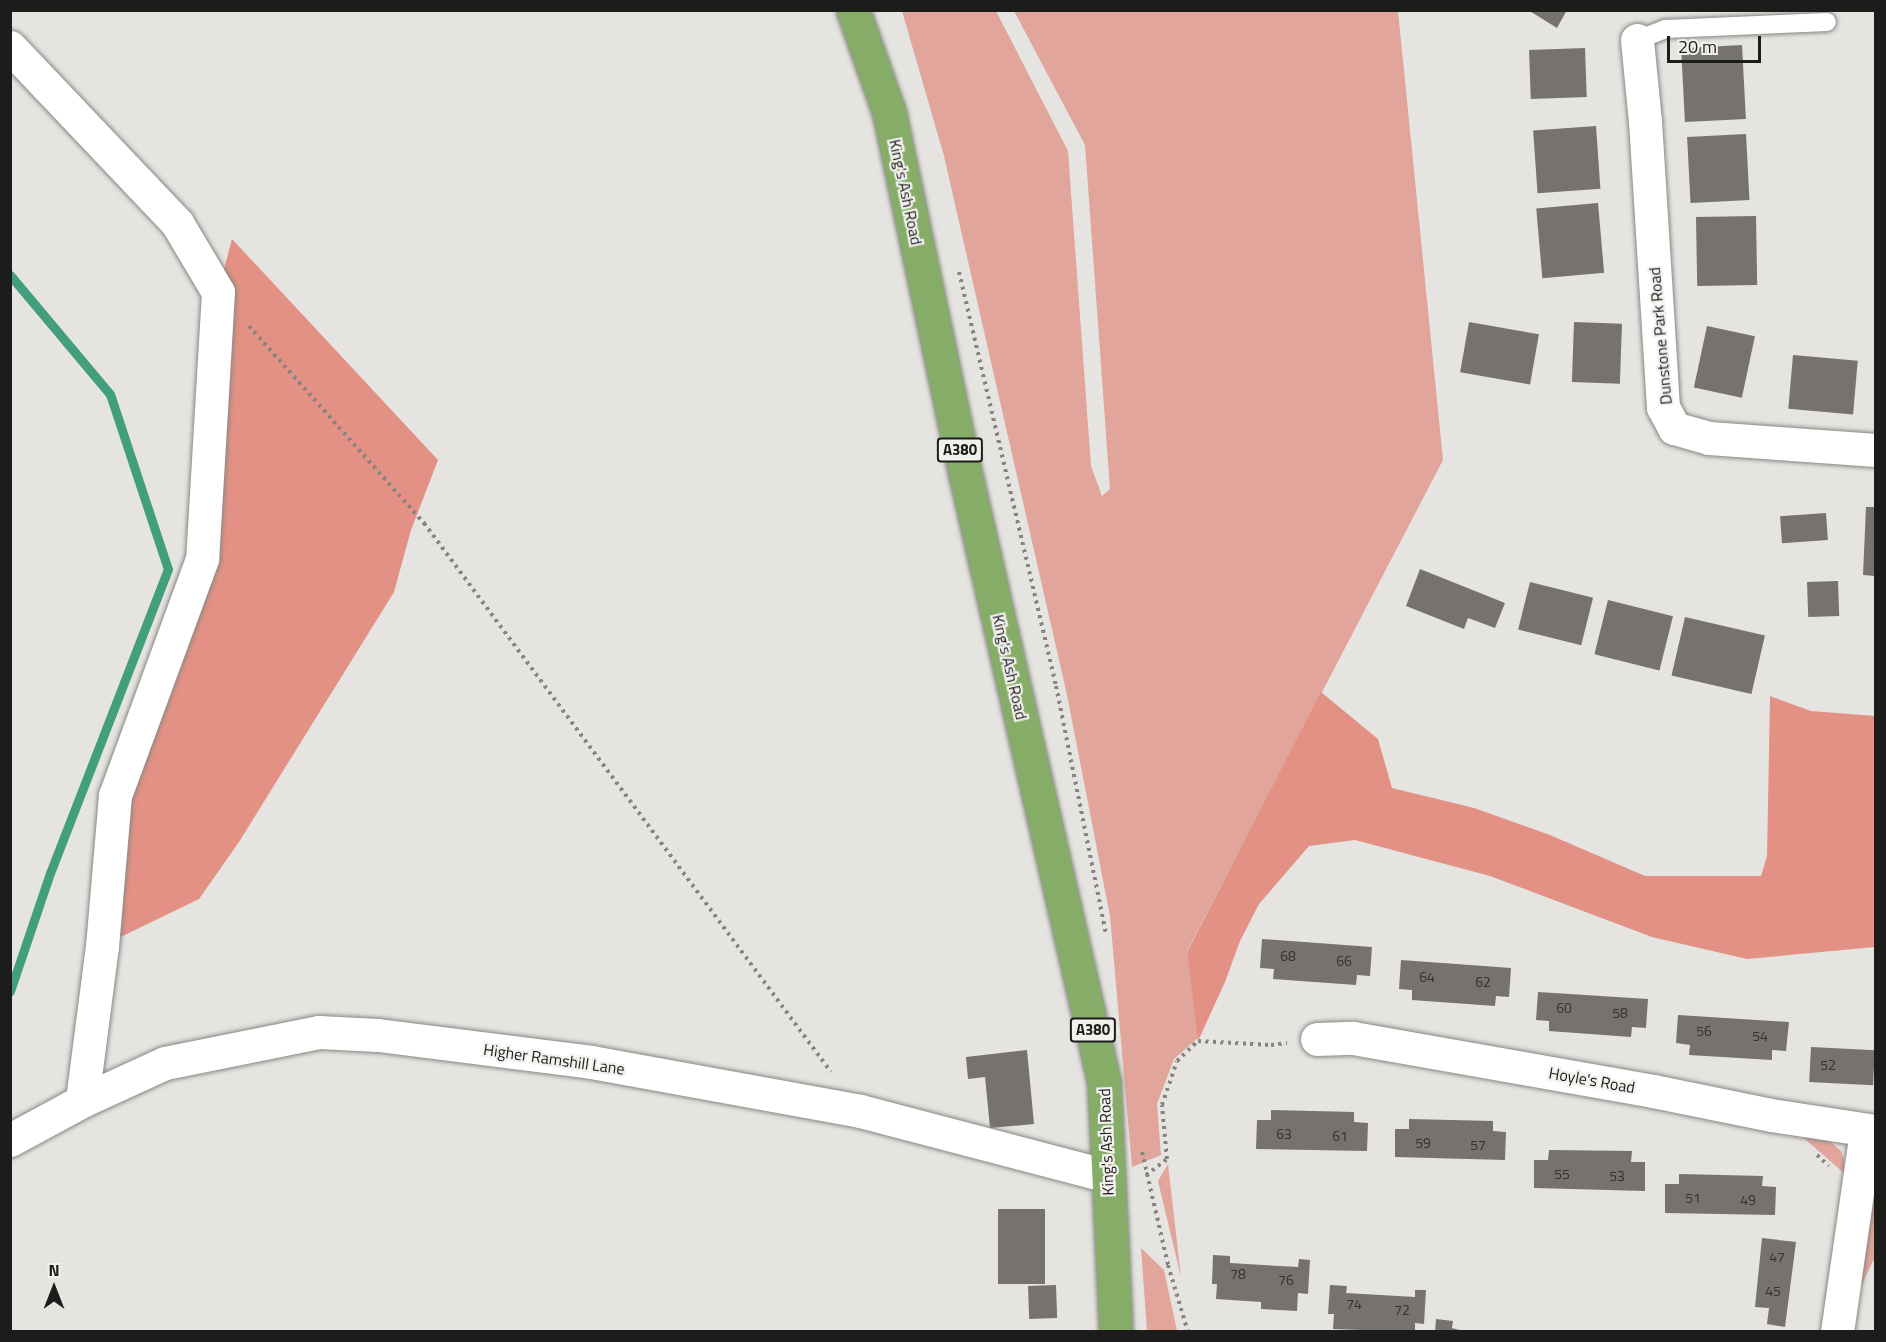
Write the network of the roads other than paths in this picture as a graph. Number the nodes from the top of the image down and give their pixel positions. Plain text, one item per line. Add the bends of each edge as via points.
1 (853, 10) edge
2 (1827, 22) dead end
3 (1637, 40) joint
4 (10, 46) edge
5 (1875, 450) edge
6 (1317, 1039) road end
7 (82, 1101) junction
8 (1871, 1131) edge
9 (10, 1140) edge
10 (1107, 1176) junction
11 (1116, 1332) edge
12 (1837, 1332) edge

1 - 10 highway, King's Ash Road / A380 via 889,112 966,477 1099,1059 1104,1082
2 - 3 lane via 1665,29
3 - 5 street, Dunstone Park Road via 1663,407 1674,428 1709,438
4 - 7 street via 177,223 218,292 202,560 115,795 102,946
6 - 8 street, Hoyle's Road via 1353,1038
7 - 9 street, Higher Ramshill Lane
7 - 10 street, Higher Ramshill Lane via 165,1063 319,1032 378,1035 591,1062 860,1111
8 - 12 street, Hoyle's Road
10 - 11 highway, King's Ash Road / A380

